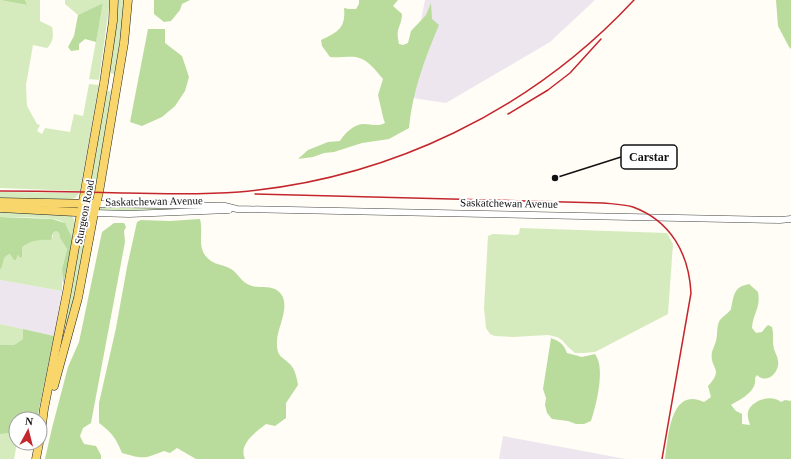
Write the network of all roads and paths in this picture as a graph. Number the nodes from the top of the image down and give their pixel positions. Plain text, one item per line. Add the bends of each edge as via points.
1 (114, 0) edge
2 (128, 0) edge
3 (0, 202) edge
4 (96, 204) junction
5 (0, 208) edge
6 (82, 208) junction
7 (237, 209) junction
8 (94, 213) junction
9 (791, 219) edge
10 (780, 220) junction
11 (791, 222) edge
12 (44, 411) edge
13 (47, 411) edge

1 - 6 main road, Sturgeon Road via 105,76
2 - 4 main road, Sturgeon Road via 123,50
3 - 6 main road, Saskatchewan Avenue
4 - 6 main road, Saskatchewan Avenue
4 - 7 street, Saskatchewan Avenue via 225,206
4 - 8 main road, Sturgeon Road
5 - 6 main road, Saskatchewan Avenue
6 - 8 main road, Saskatchewan Avenue
6 - 12 main road, Sturgeon Road
7 - 8 street, Saskatchewan Avenue via 137,214
7 - 10 street, Saskatchewan Avenue
8 - 13 main road, Sturgeon Road via 78,298
9 - 10 street, Saskatchewan Avenue
10 - 11 street, Saskatchewan Avenue

